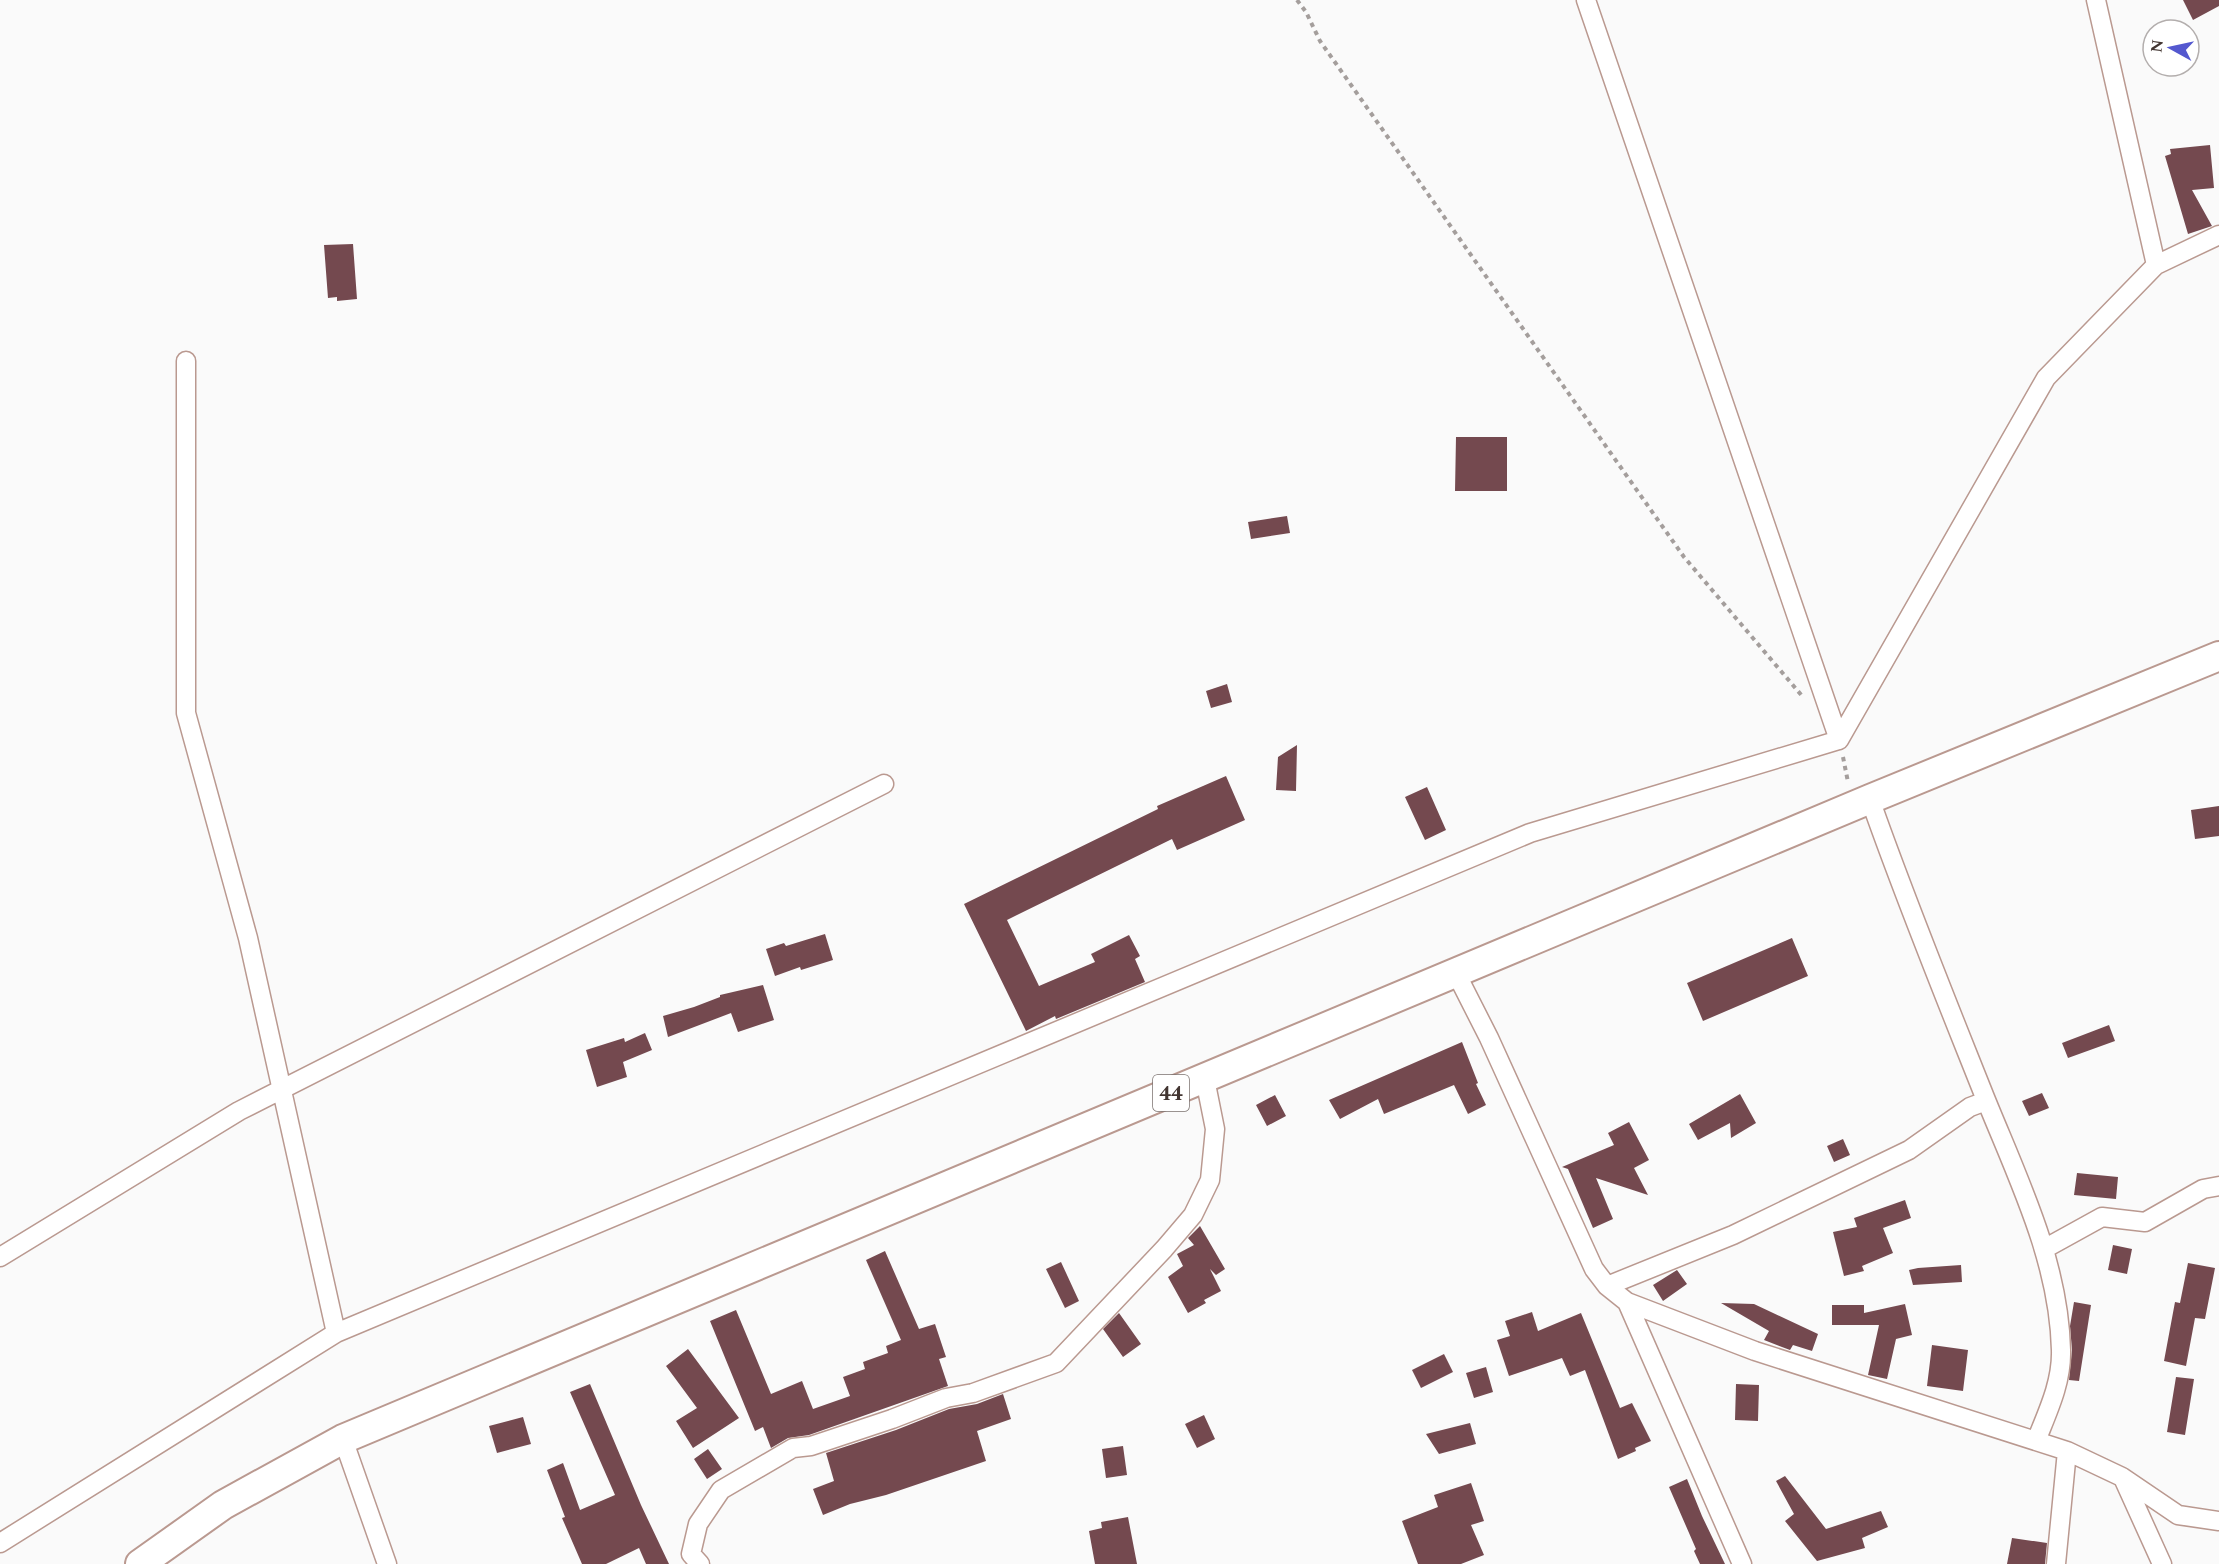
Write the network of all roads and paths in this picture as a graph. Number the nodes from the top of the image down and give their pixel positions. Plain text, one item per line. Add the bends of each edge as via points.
1 (1297, 0) edge
2 (1586, 0) edge
3 (2096, 0) edge
4 (2219, 235) edge
5 (2156, 265) junction
6 (186, 361) dead end
7 (2219, 656) edge
8 (1808, 703) dead end
9 (1839, 740) junction
10 (884, 784) dead end
11 (1862, 802) junction
12 (1456, 973) junction
13 (1205, 1079) junction
14 (282, 1089) junction
15 (1986, 1101) junction
16 (2219, 1186) edge
17 (2044, 1249) junction
18 (0, 1257) edge
19 (1607, 1286) junction
20 (1627, 1302) junction
21 (336, 1333) junction
22 (343, 1439) junction
23 (2036, 1441) junction
24 (2067, 1451) junction
25 (2122, 1477) junction
26 (2219, 1521) edge
27 (0, 1544) edge
28 (140, 1564) edge
29 (387, 1564) edge
30 (700, 1564) edge
31 (1742, 1564) edge
32 (2056, 1564) edge
33 (2162, 1564) edge

1 - 8 path via 1326,51 1684,557
2 - 9 street
3 - 5 street
4 - 5 street
5 - 9 street via 2046,378
6 - 14 street via 186,713 248,938
7 - 11 main road, 44
9 - 11 path
9 - 21 street via 1530,833
10 - 14 street
11 - 12 main road, 44
11 - 15 street via 1905,897
12 - 13 main road, 44
12 - 19 street via 1594,1269
13 - 22 main road, 44
13 - 30 street via 1215,1129 1210,1180 1193,1215 1056,1363 811,1446 793,1448 721,1490 698,1524 691,1554
14 - 18 street via 239,1111
14 - 21 street
15 - 17 street
15 - 19 street via 1970,1107 1909,1150 1732,1235
16 - 17 street via 2203,1189 2145,1222 2102,1217
17 - 23 street via 2059,1313 2061,1352 2057,1388
19 - 20 street
20 - 23 street via 1755,1351
20 - 31 street
21 - 27 street
22 - 28 main road, 44 via 223,1505
22 - 29 street
23 - 24 street
24 - 25 street
24 - 32 street
25 - 26 street via 2178,1515
25 - 33 street

